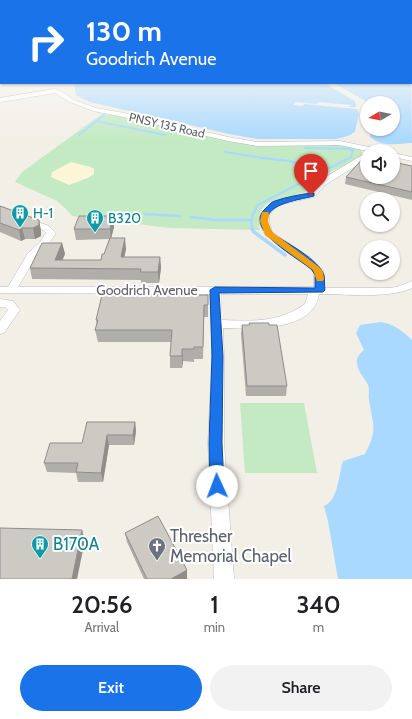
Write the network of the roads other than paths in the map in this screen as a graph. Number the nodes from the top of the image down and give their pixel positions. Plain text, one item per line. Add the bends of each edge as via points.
1 (0, 100) edge
2 (354, 140) dead end
3 (360, 144) edge
4 (360, 149) edge
5 (400, 156) edge
6 (360, 159) edge
7 (412, 159) edge
8 (0, 210) edge
9 (412, 284) edge
10 (5, 290) edge
11 (215, 290) junction
12 (317, 290) junction
13 (0, 303) edge
14 (216, 324) junction
15 (0, 330) edge
16 (224, 579) edge

1 - 4 street, PNSY 135 Road via 55,91 72,102 95,110 234,140 262,144 340,144
2 - 3 street
5 - 7 street
6 - 12 street via 322,183 311,195 276,203 265,213 264,221 268,233 307,260 319,272
8 - 10 street via 46,228 51,233
9 - 12 street, Goodrich Avenue via 399,290 388,291
10 - 11 street, Goodrich Avenue
11 - 12 street, Goodrich Avenue
11 - 14 street
12 - 14 street via 309,307 283,321 260,325
13 - 15 street via 9,304 14,310
14 - 16 street via 216,443

